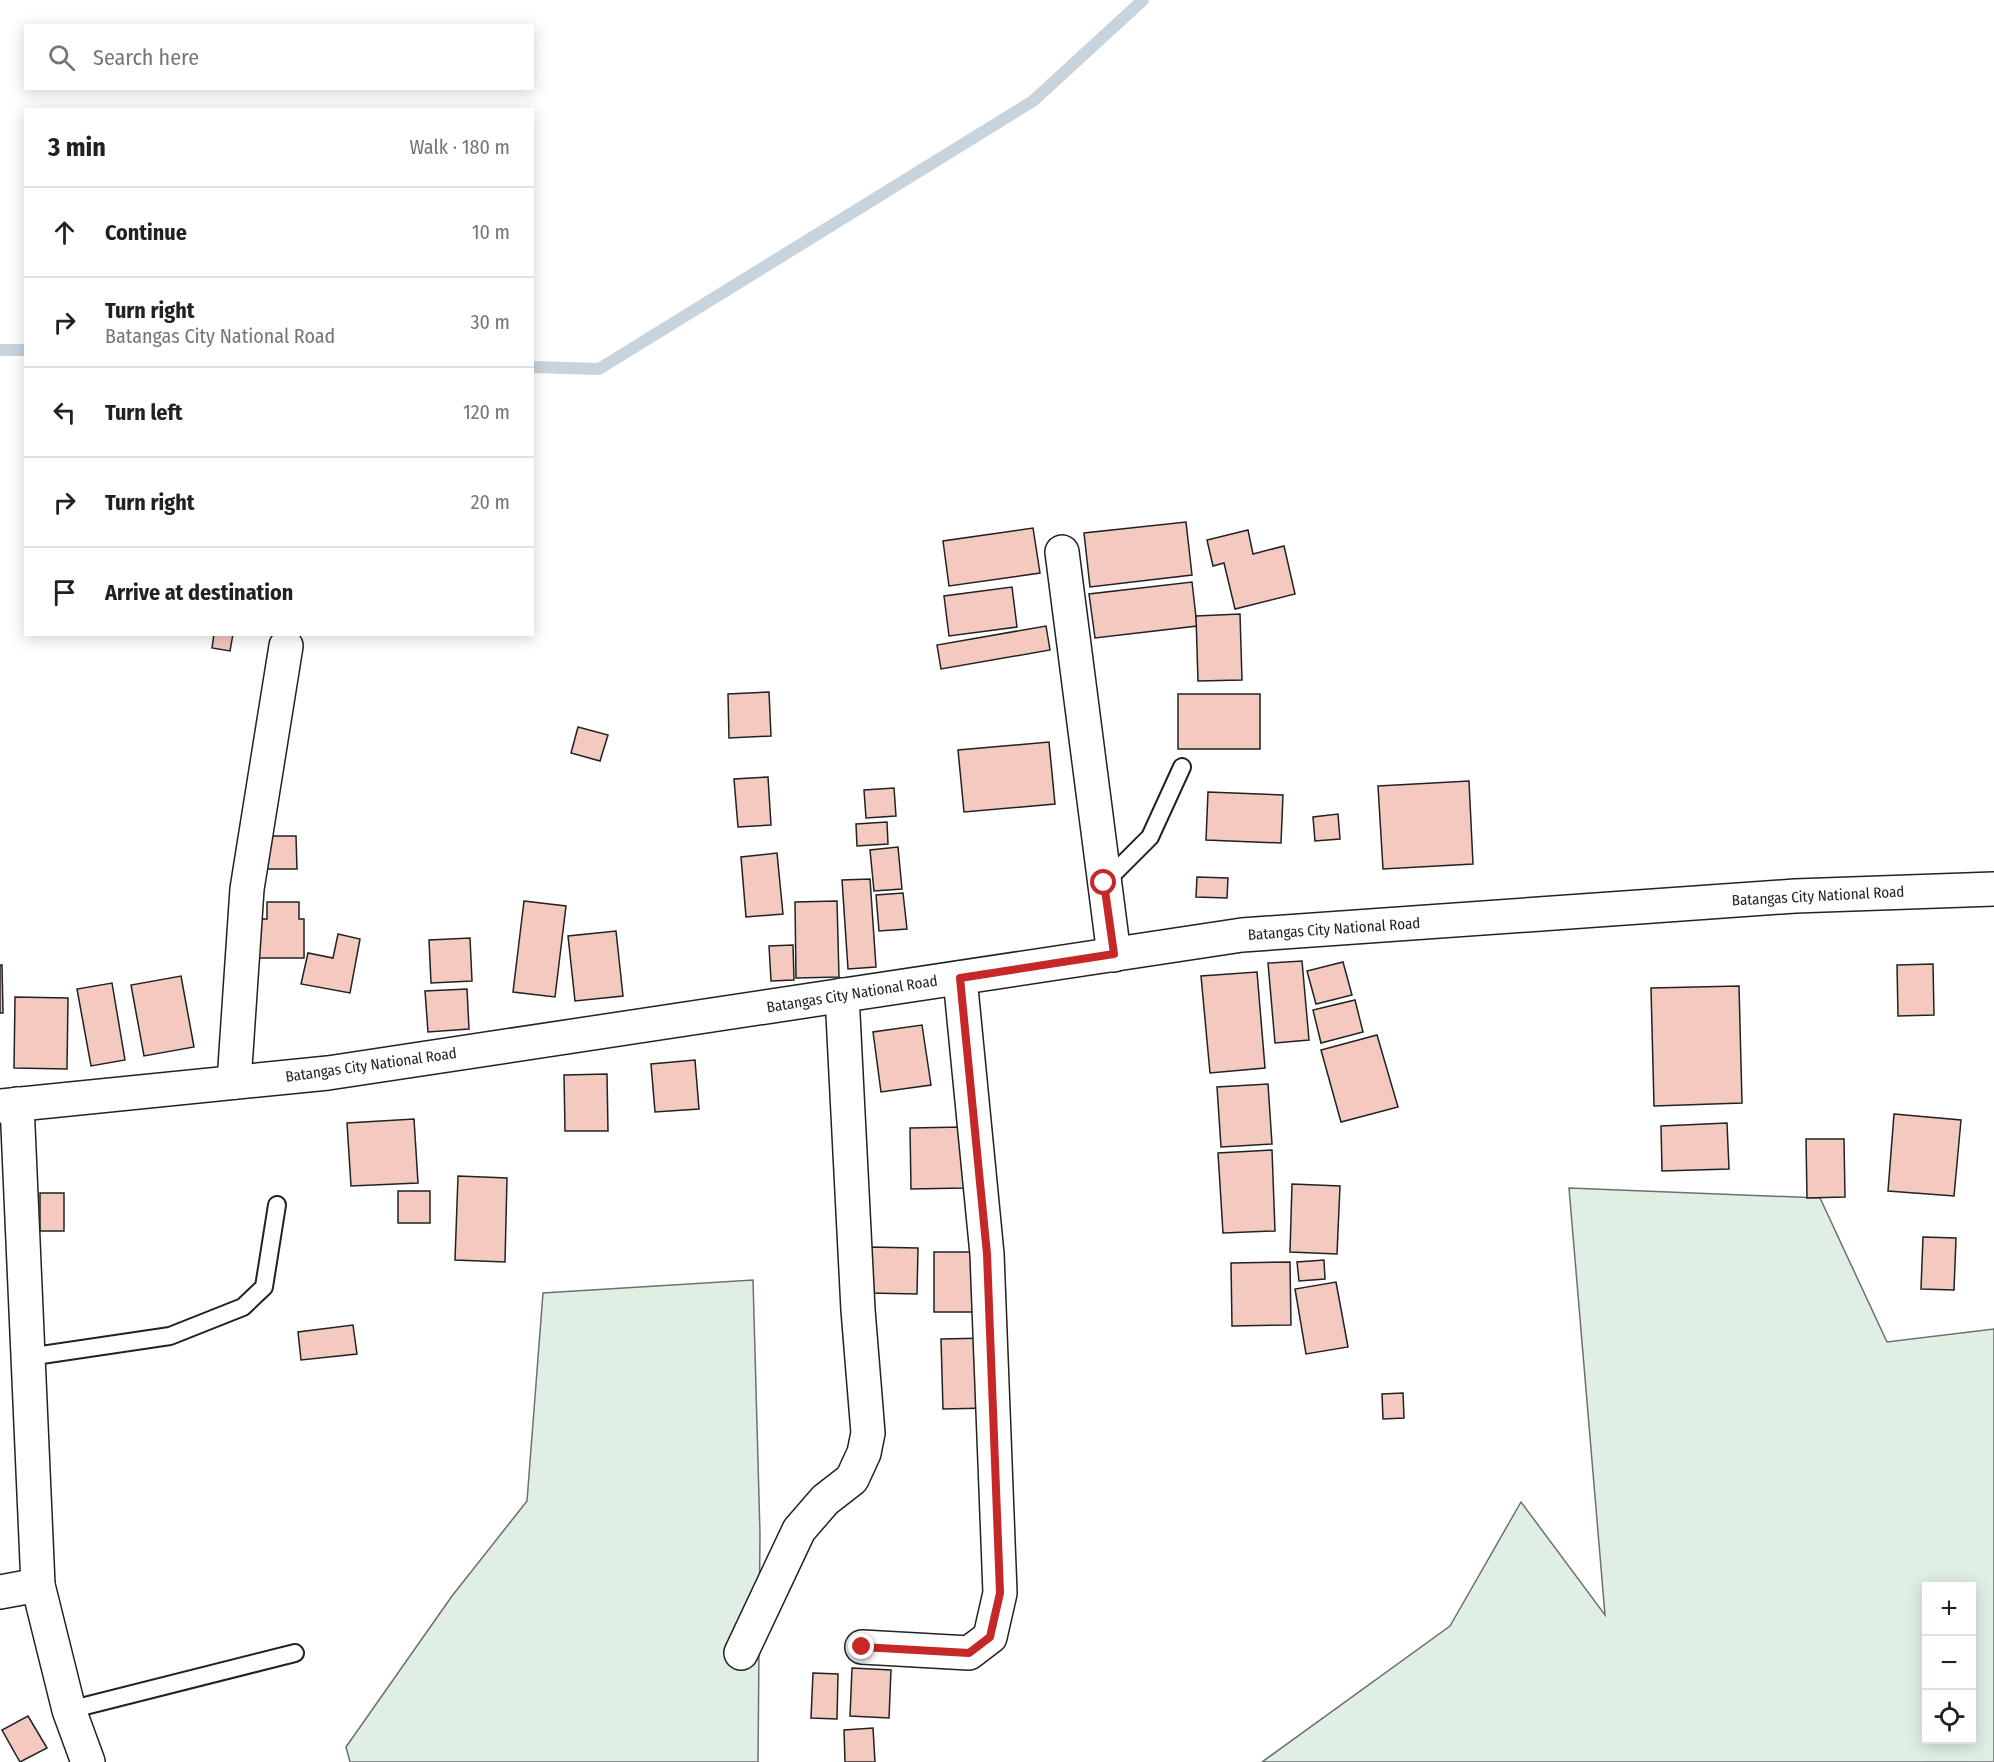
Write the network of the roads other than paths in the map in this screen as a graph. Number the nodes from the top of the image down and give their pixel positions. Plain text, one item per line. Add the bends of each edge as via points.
1 (1062, 552) dead end
2 (286, 646) dead end
3 (1182, 767) dead end
4 (1104, 883) junction
5 (1994, 889) edge
6 (1114, 954) junction
7 (960, 978) junction
8 (842, 995) junction
9 (234, 1082) junction
10 (9, 1105) edge
11 (277, 1204) dead end
12 (28, 1357) junction
13 (38, 1585) junction
14 (0, 1592) edge
15 (862, 1647) dead end
16 (295, 1653) dead end
17 (741, 1653) dead end
18 (69, 1710) junction
19 (88, 1762) edge

1 - 4 street
2 - 9 street via 247,889
3 - 4 lane via 1150,837
4 - 6 street
5 - 6 street, Batangas City National Road via 1795,896 1254,934
6 - 7 street, Batangas City National Road
7 - 8 street, Batangas City National Road
7 - 15 street via 987,1254 1000,1593 990,1637 969,1653
8 - 9 street, Batangas City National Road via 328,1073
8 - 17 street via 868,1433 852,1479 825,1500 799,1530
9 - 10 street, Batangas City National Road
10 - 12 street
11 - 12 lane via 264,1287 243,1307 170,1336
12 - 13 street
13 - 14 street
13 - 18 street
16 - 18 lane
18 - 19 street

